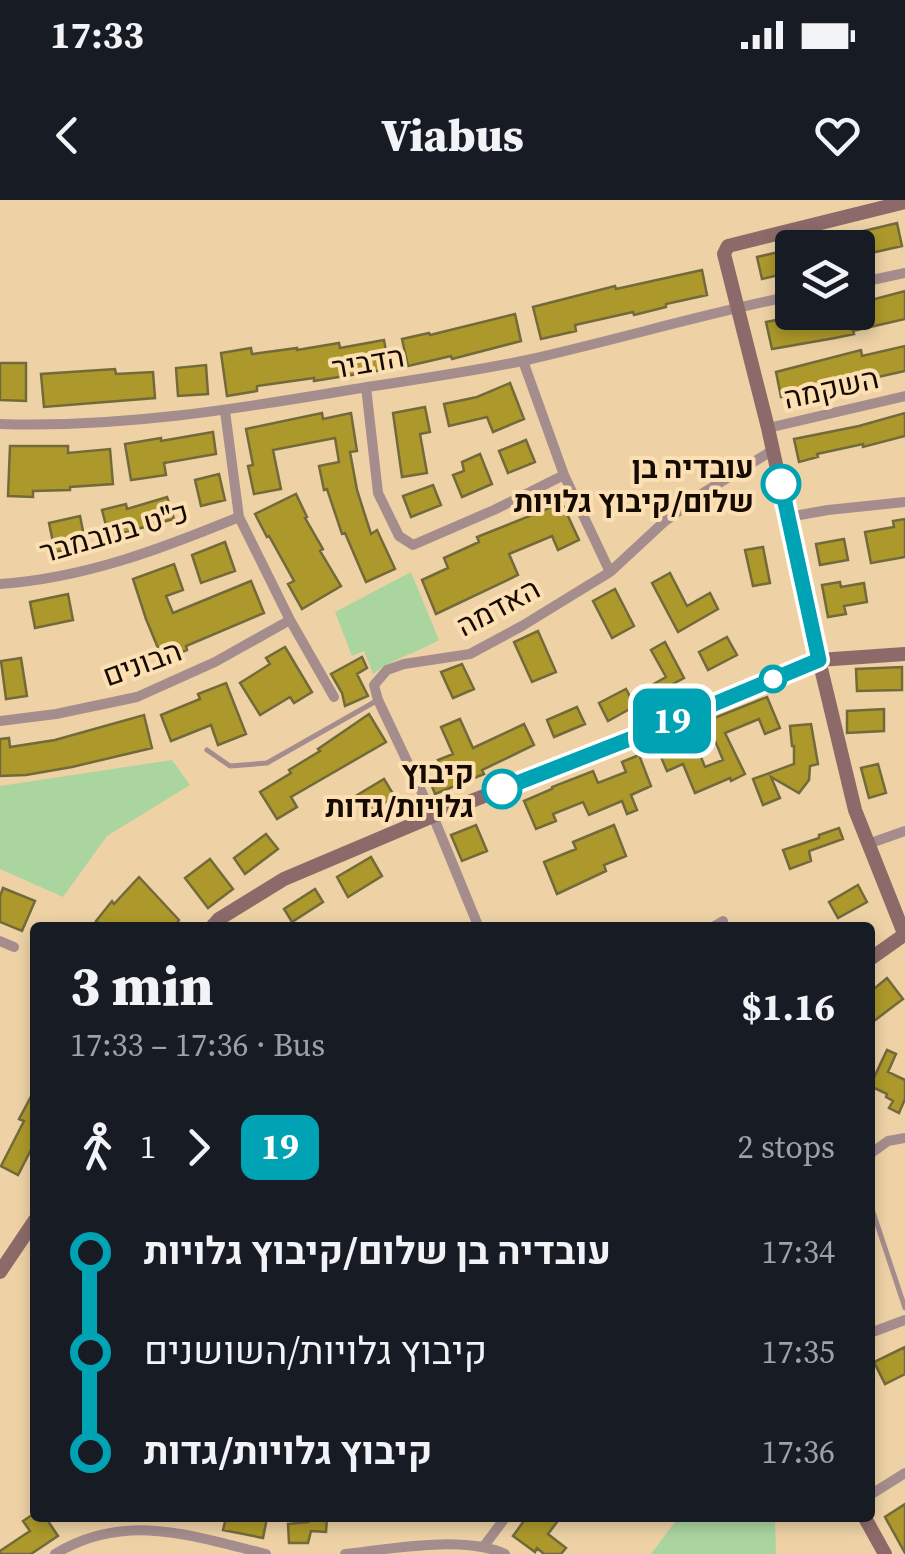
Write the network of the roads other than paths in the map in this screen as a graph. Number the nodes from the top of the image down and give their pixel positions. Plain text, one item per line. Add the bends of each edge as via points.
1 (905, 202) edge
2 (905, 273) edge
3 (875, 279) edge
4 (775, 299) edge
5 (738, 307) junction
6 (523, 360) junction
7 (366, 388) junction
8 (905, 396) edge
9 (225, 411) junction
10 (0, 424) edge
11 (768, 428) junction
12 (774, 450) junction
13 (564, 475) junction
14 (905, 502) edge
15 (788, 517) junction
16 (240, 518) junction
17 (610, 572) junction
18 (0, 584) edge
19 (290, 620) junction
20 (905, 654) edge
21 (819, 660) junction
22 (334, 697) dead end
23 (378, 700) junction
24 (0, 721) edge
25 (207, 750) dead end
26 (433, 816) junction
27 (905, 831) edge
28 (868, 844) junction
29 (217, 922) edge
30 (477, 922) edge
31 (905, 936) edge
32 (0, 942) edge
33 (14, 947) dead end
34 (875, 956) edge
35 (905, 1138) edge
36 (875, 1150) edge
37 (875, 1218) edge
38 (30, 1227) edge
39 (0, 1272) edge
40 (905, 1308) edge
41 (905, 1320) edge
42 (875, 1331) edge
43 (905, 1472) edge
44 (875, 1493) edge
45 (502, 1522) edge
46 (867, 1522) edge
47 (484, 1546) junction
48 (503, 1553) edge
49 (56, 1554) edge
50 (266, 1554) edge
51 (345, 1554) edge
52 (885, 1554) edge

1 - 5 street via 728,246 724,254
2 - 3 street
4 - 5 street, הדביר
5 - 6 street, הדביר
5 - 11 street
6 - 7 street, הדביר
6 - 13 street
7 - 9 street, הדביר
7 - 13 street via 378,493 399,536 414,546
8 - 11 street, השקמה
9 - 10 street, הדביר via 127,422
9 - 16 street
11 - 12 street
12 - 15 street
12 - 17 street via 702,493
13 - 17 street
14 - 15 street
15 - 21 street
16 - 18 street, כ"ט בנובמבר via 106,566
16 - 19 street
17 - 23 street, האדמה via 470,654 387,670 374,685
19 - 22 street
19 - 24 street, הבונים via 137,697
20 - 21 street
21 - 26 street
21 - 28 street
23 - 25 lane via 266,763 230,766
23 - 26 street
26 - 29 street via 284,879
26 - 30 street
27 - 28 street
28 - 31 street
31 - 34 street
32 - 33 street
35 - 36 street
37 - 40 lane
38 - 39 street
41 - 42 street
43 - 44 street
45 - 47 street
46 - 52 street
47 - 48 street
47 - 51 street
49 - 50 street via 77,1540 142,1529

